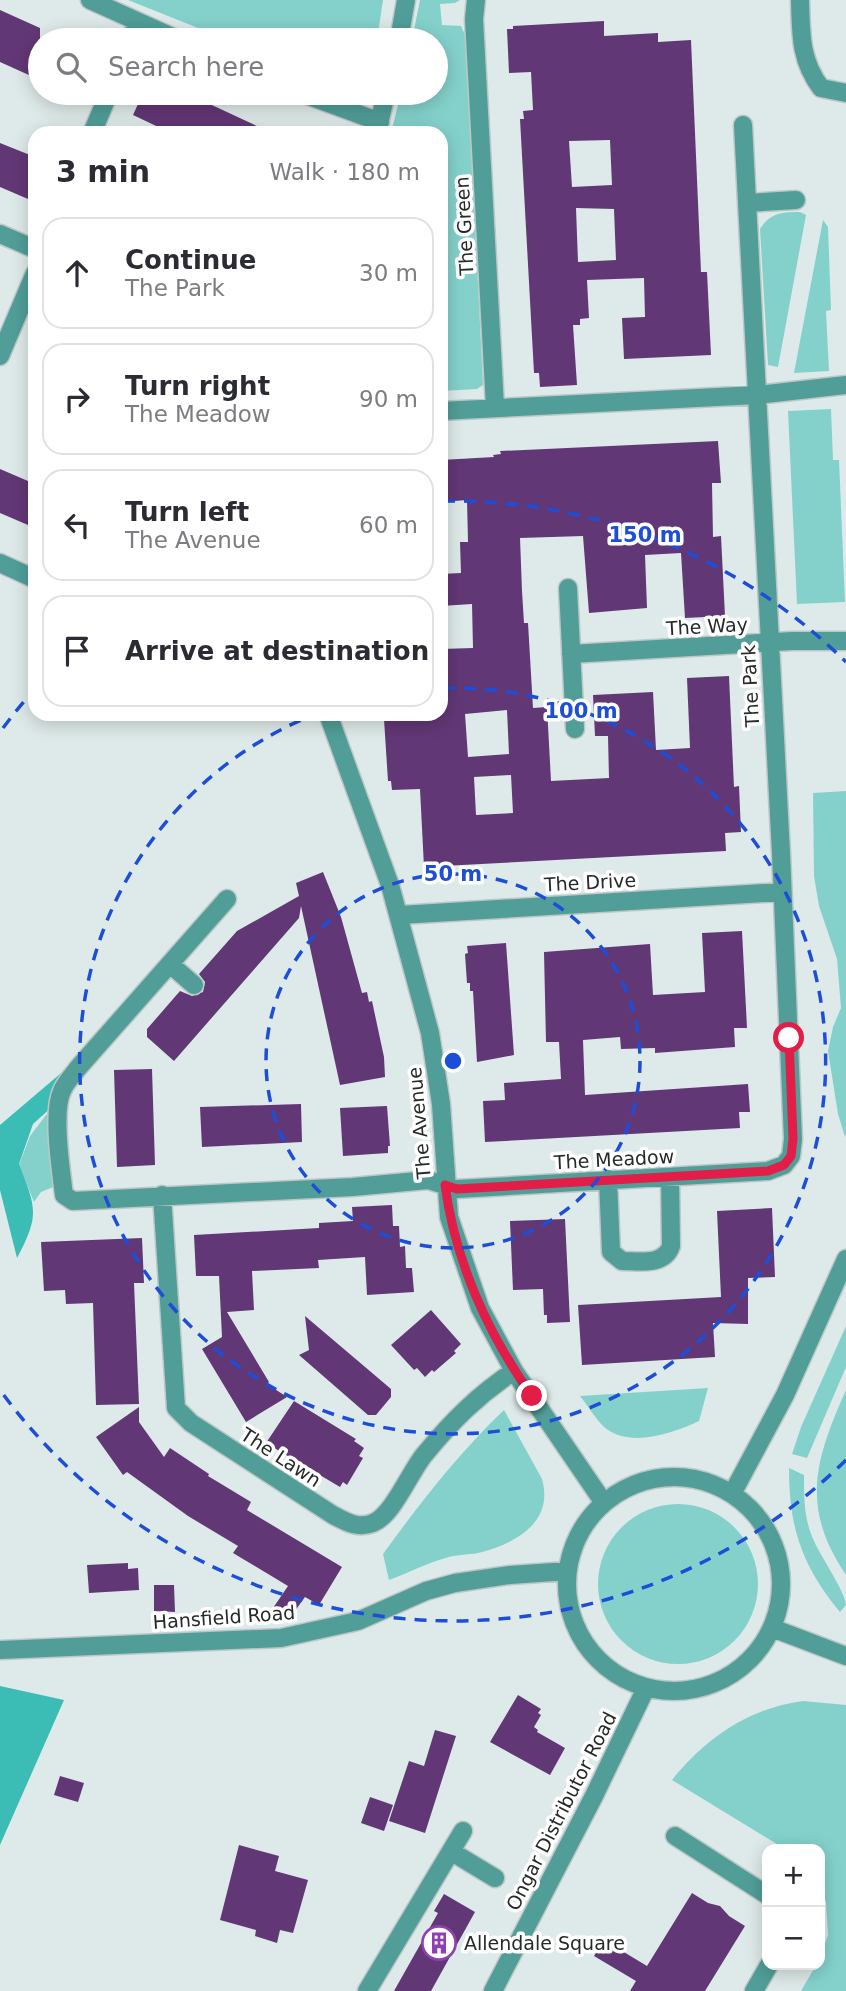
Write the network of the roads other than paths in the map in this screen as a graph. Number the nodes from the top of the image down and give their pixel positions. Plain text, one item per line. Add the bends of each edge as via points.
1 (90, 0) edge
2 (406, 0) edge
3 (476, 0) edge
4 (800, 0) edge
5 (138, 22) junction
6 (135, 28) edge
7 (152, 28) edge
8 (401, 28) edge
9 (846, 93) edge
10 (104, 105) edge
11 (327, 105) edge
12 (383, 105) edge
13 (743, 125) dead end
14 (95, 126) edge
15 (374, 126) edge
16 (378, 126) edge
17 (796, 200) dead end
18 (747, 203) junction
19 (0, 234) edge
20 (28, 246) edge
21 (28, 290) edge
22 (0, 356) edge
23 (846, 385) edge
24 (757, 395) junction
25 (495, 407) junction
26 (448, 410) edge
27 (0, 563) edge
28 (28, 576) edge
29 (568, 588) dead end
30 (846, 641) edge
31 (769, 643) junction
32 (570, 653) junction
33 (331, 721) edge
34 (575, 729) dead end
35 (782, 892) junction
36 (228, 899) dead end
37 (400, 915) junction
38 (170, 964) junction
39 (194, 985) dead end
40 (784, 1165) joint
41 (670, 1177) junction
42 (608, 1179) junction
43 (445, 1185) junction
44 (162, 1195) junction
45 (846, 1259) edge
46 (514, 1371) junction
47 (732, 1494) junction
48 (604, 1503) junction
49 (568, 1571) junction
50 (772, 1628) junction
51 (0, 1650) edge
52 (846, 1656) edge
53 (646, 1688) junction
54 (463, 1831) dead end
55 (675, 1836) dead end
56 (452, 1852) junction
57 (495, 1878) dead end
58 (762, 1892) edge
59 (766, 1970) edge
60 (367, 1991) edge
61 (493, 1991) edge
62 (754, 1991) edge

1 - 5 street
2 - 8 street
3 - 25 street, The Green
4 - 9 street via 805,61 821,89
5 - 6 street
5 - 7 street
10 - 14 street
11 - 15 street
12 - 16 street
13 - 18 street, The Park
17 - 18 street
18 - 24 street, The Park
19 - 20 street
21 - 22 street
23 - 24 street
24 - 25 street
24 - 31 street, The Park
25 - 26 street
27 - 28 street
29 - 32 street
30 - 31 street, The Way
31 - 32 street, The Way
31 - 35 street, The Park
32 - 34 street
33 - 37 street, The Avenue
35 - 37 street, The Drive
35 - 40 street, The Park via 793,1139 791,1156
36 - 38 street
37 - 43 street, The Avenue via 430,1033 441,1104
38 - 39 street
38 - 44 street via 78,1068 58,1106 64,1195 86,1202
40 - 41 street, The Meadow via 768,1171
41 - 42 street, The Meadow
41 - 42 street via 671,1246 662,1260 622,1261 611,1252
42 - 43 street, The Meadow via 457,1189
43 - 44 street via 428,1180
43 - 46 street, The Avenue via 449,1217 480,1308
44 - 46 street, The Lawn via 176,1408 191,1423 333,1515 354,1525 382,1518 421,1458 462,1411
45 - 47 street via 785,1395
46 - 48 street, The Avenue
47 - 48 street via 701,1480 674,1477 633,1486
47 - 50 street via 757,1517 775,1546 781,1588
48 - 49 street via 581,1532
49 - 51 street, Hansfield Road via 455,1583 358,1621 281,1638
49 - 53 street via 569,1602 578,1632 602,1663
50 - 52 street
50 - 53 street via 754,1656 726,1678 684,1691
53 - 61 street, Ongar Distributor Road
54 - 56 street
55 - 58 street
56 - 57 street
56 - 60 street
59 - 62 street

